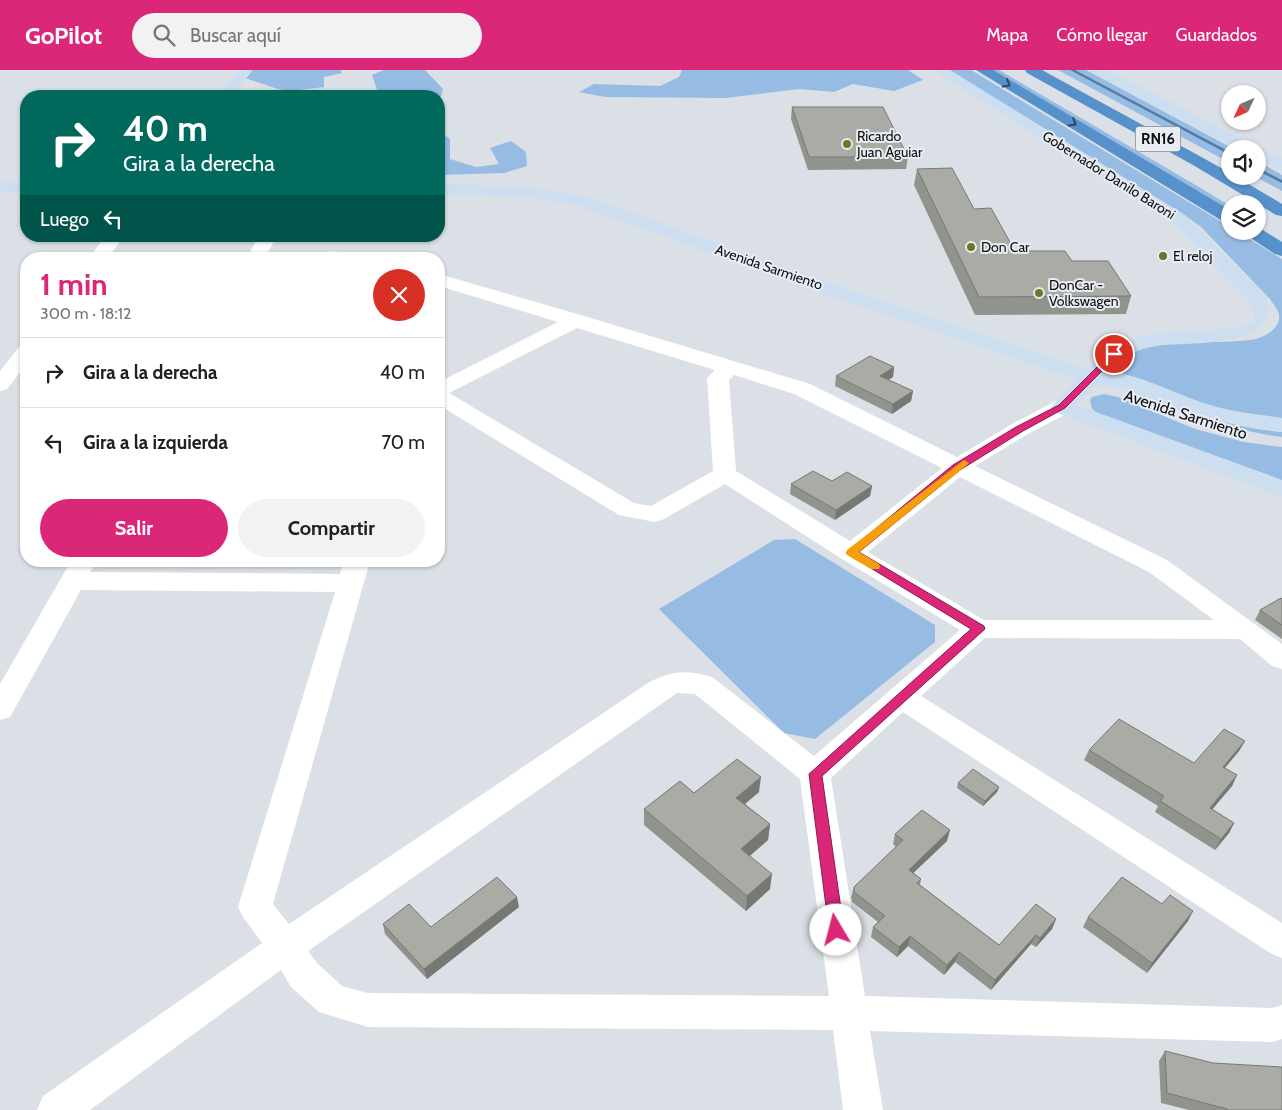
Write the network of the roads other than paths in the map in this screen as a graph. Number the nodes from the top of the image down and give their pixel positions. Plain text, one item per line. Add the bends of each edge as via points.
1 (246, 70) edge
2 (940, 70) edge
3 (983, 70) edge
4 (1014, 70) edge
5 (1032, 70) edge
6 (1049, 70) edge
7 (1098, 70) edge
8 (230, 90) edge
9 (1233, 140) edge
10 (1266, 156) edge
11 (1221, 163) edge
12 (1282, 165) edge
13 (1262, 185) edge
14 (0, 187) edge
15 (20, 187) edge
16 (445, 190) edge
17 (1233, 195) edge
18 (1282, 196) edge
19 (1282, 211) edge
20 (1221, 213) edge
21 (1266, 215) edge
22 (1282, 226) edge
23 (1266, 240) edge
24 (110, 242) edge
25 (1282, 250) edge
26 (102, 252) edge
27 (445, 282) edge
28 (577, 320) junction
29 (20, 359) edge
30 (730, 368) junction
31 (1093, 378) junction
32 (0, 385) edge
33 (445, 387) edge
34 (445, 400) edge
35 (1062, 406) junction
36 (1282, 425) edge
37 (1282, 441) edge
38 (957, 467) junction
39 (725, 474) junction
40 (1282, 489) edge
41 (851, 553) junction
42 (78, 571) edge
43 (354, 572) edge
44 (979, 629) junction
45 (1246, 630) junction
46 (1282, 659) edge
47 (901, 697) junction
48 (0, 709) edge
49 (816, 774) junction
50 (1282, 942) edge
51 (286, 946) junction
52 (848, 1013) junction
53 (1282, 1022) edge
54 (57, 1110) edge
55 (862, 1110) edge

1 - 8 street
2 - 31 street, Gobernador Danilo Baroni via 1179,219 1260,301 1264,310 1264,320 1259,328 1250,332 1143,341 1124,348 1114,354
3 -> 20 highway
4 - 17 highway, RN16
5 - 19 highway, RN16
6 - 11 highway
7 - 9 street
10 - 12 street
13 - 18 highway
14 - 15 street
16 - 31 street, Avenida Sarmiento via 527,190 558,194
21 - 22 highway
23 - 25 highway
24 - 26 street
27 - 28 street
28 - 30 street
28 - 33 street
29 - 32 street
30 - 38 street via 802,389
30 - 39 street via 718,378
31 - 35 street
31 - 36 street, Avenida Sarmiento via 1116,379 1229,417
31 - 37 street, Avenida Sarmiento via 1109,389 1198,422 1241,435
34 - 39 street via 628,510 656,514
35 - 38 street
35 - 40 street
38 - 41 street
38 - 45 street via 1158,566
39 - 41 street
41 - 44 street
42 - 43 street
42 - 48 street
43 - 51 street via 255,907
44 - 45 street
44 - 47 street
45 - 46 street
47 - 49 street
47 - 50 street
49 - 51 street via 702,684 673,682 649,695
49 - 52 street
51 - 52 street via 304,975 332,1000 368,1010
51 - 54 street
52 - 53 street via 1272,1025
52 - 55 street

